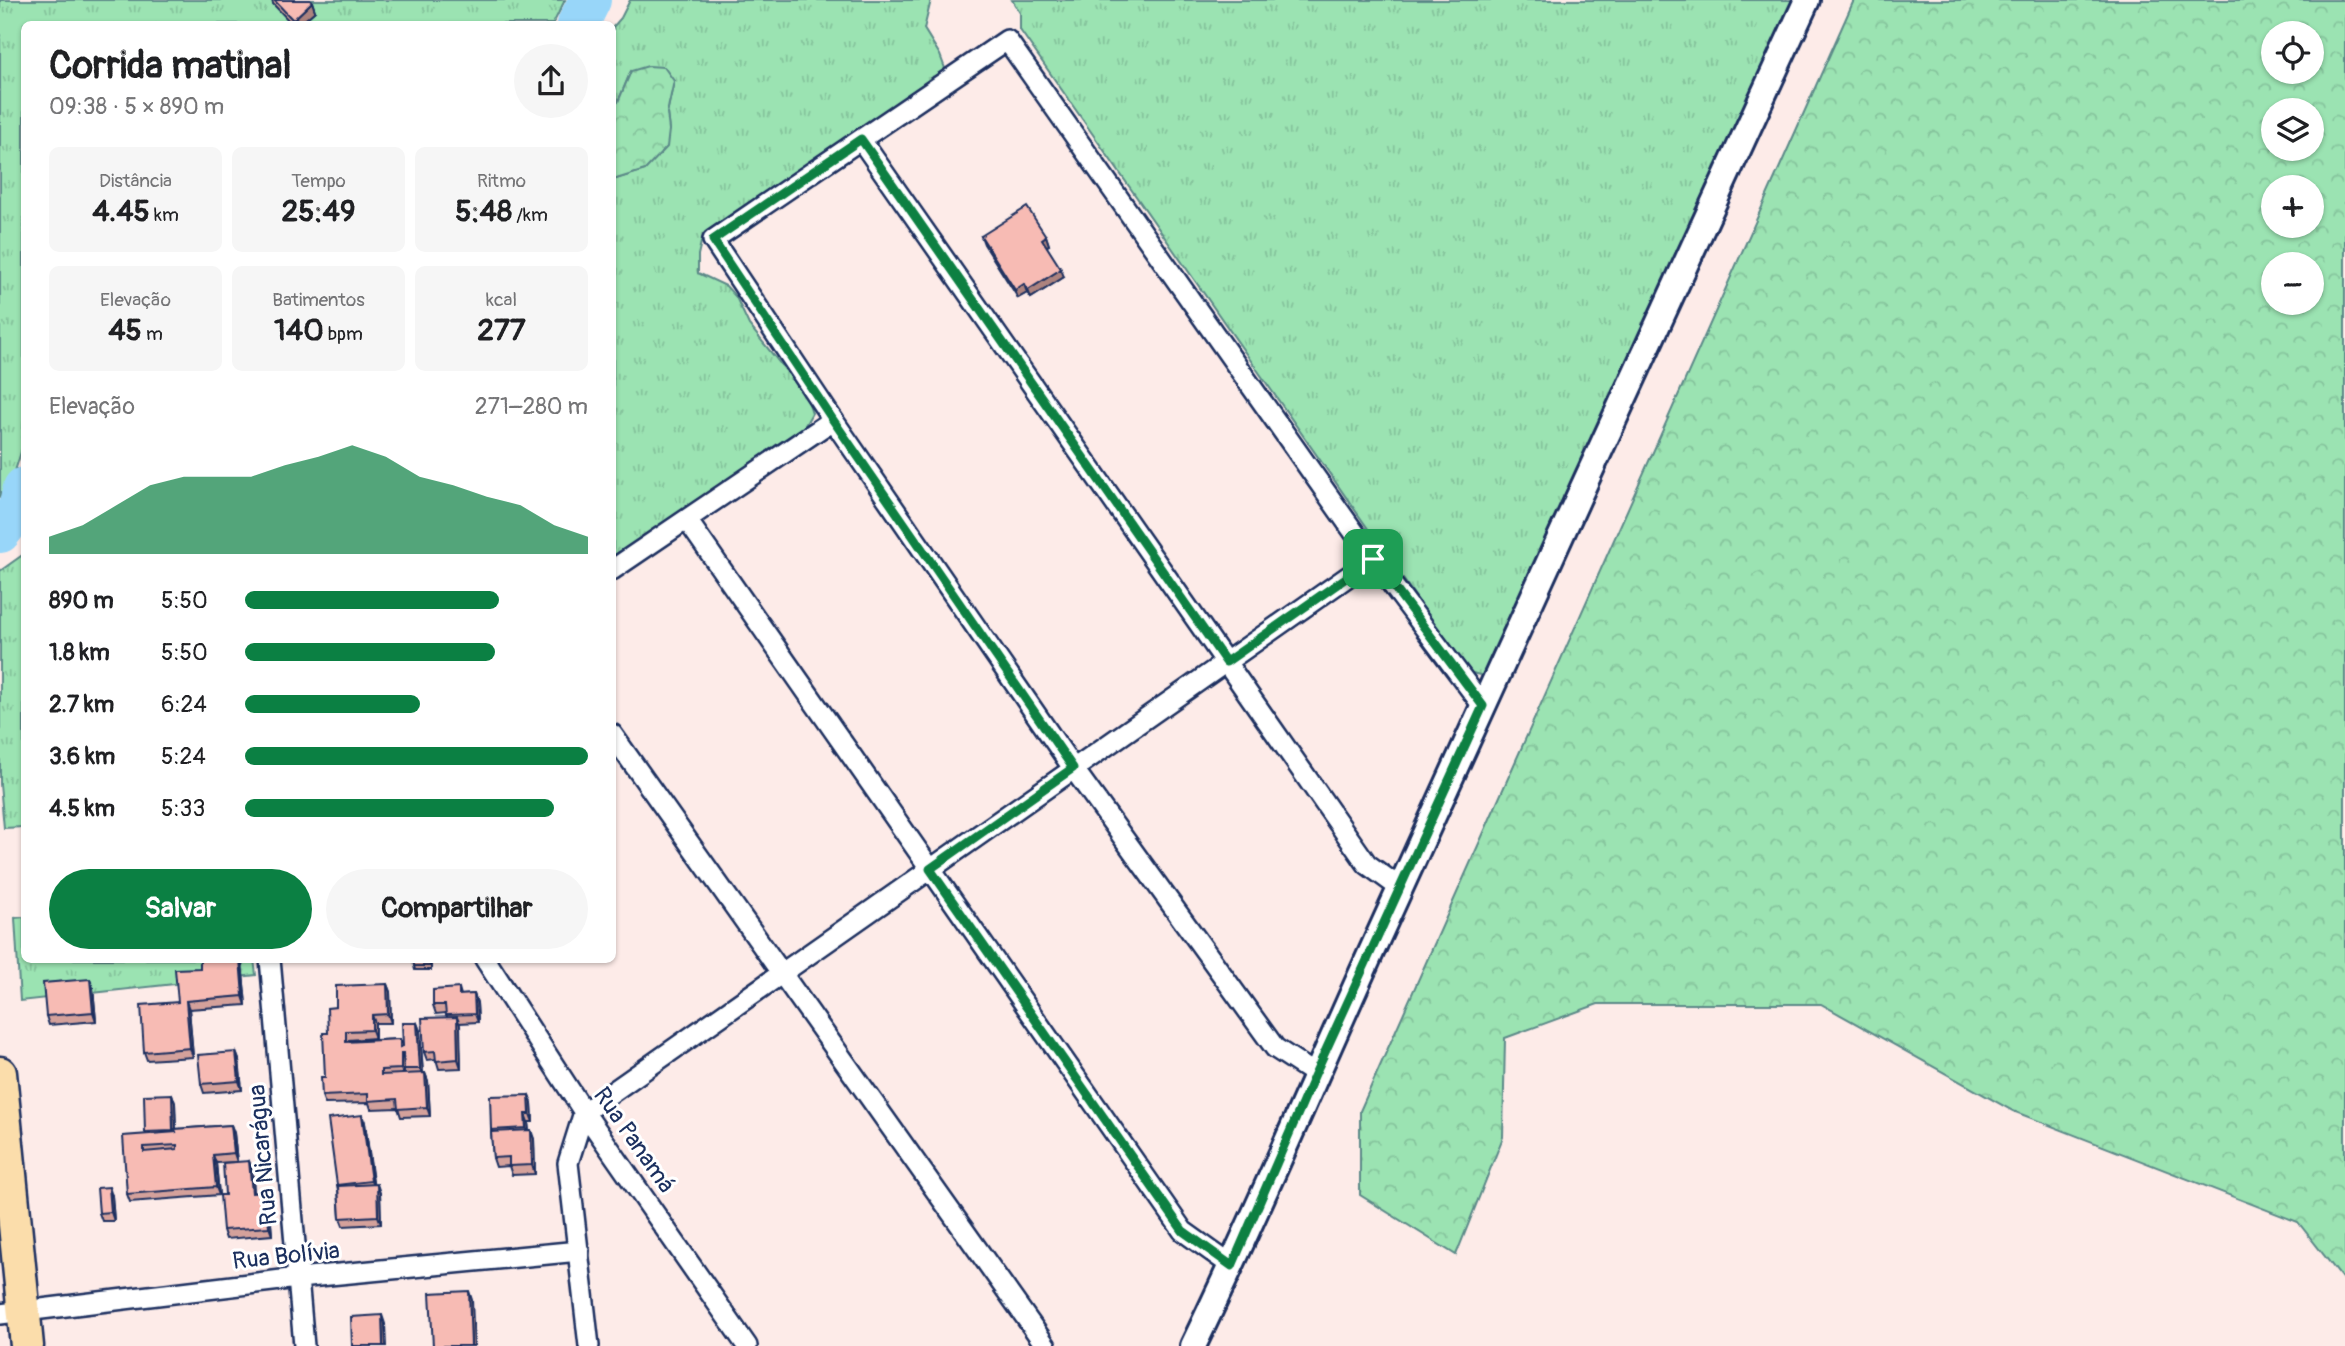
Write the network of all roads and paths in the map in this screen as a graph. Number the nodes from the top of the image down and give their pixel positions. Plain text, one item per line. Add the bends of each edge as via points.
1 (1807, 0) edge
2 (861, 139) junction
3 (833, 420) junction
4 (687, 520) junction
5 (1373, 559) junction
6 (616, 567) edge
7 (1226, 662) junction
8 (1483, 706) junction
9 (616, 740) edge
10 (1073, 768) junction
11 (930, 869) junction
12 (1400, 888) junction
13 (271, 963) edge
14 (488, 963) edge
15 (782, 973) junction
16 (0, 1073) edge
17 (1315, 1074) junction
18 (584, 1112) junction
19 (579, 1251) junction
20 (1232, 1266) junction
21 (298, 1278) junction
22 (12, 1313) edge
23 (27, 1346) edge
24 (304, 1346) edge
25 (589, 1346) edge
26 (747, 1346) edge
27 (1046, 1346) edge
28 (1193, 1346) edge

1 - 8 street
2 - 3 street via 713,240
2 - 5 street via 1007,40
2 - 7 street
3 - 4 street
3 - 10 street
4 - 6 street
4 - 11 street
5 - 7 street
5 - 8 street
7 - 10 street
7 - 12 street via 1367,864
8 - 12 street
9 - 15 street
10 - 11 street
10 - 17 street via 1275,1048
11 - 15 street
11 - 20 street via 1183,1231
12 - 17 street
13 - 21 street, Rua Nicarágua
14 - 18 street, Rua Panamá
15 - 18 street
15 - 27 street
16 - 22 main road
17 - 20 street
18 - 19 street via 568,1163
18 - 26 street, Rua Panamá
19 - 21 street, Rua Bolívia
19 - 25 street
20 - 28 street
21 - 22 street, Rua Bolívia
21 - 24 street, Rua Nicarágua
22 - 23 main road

